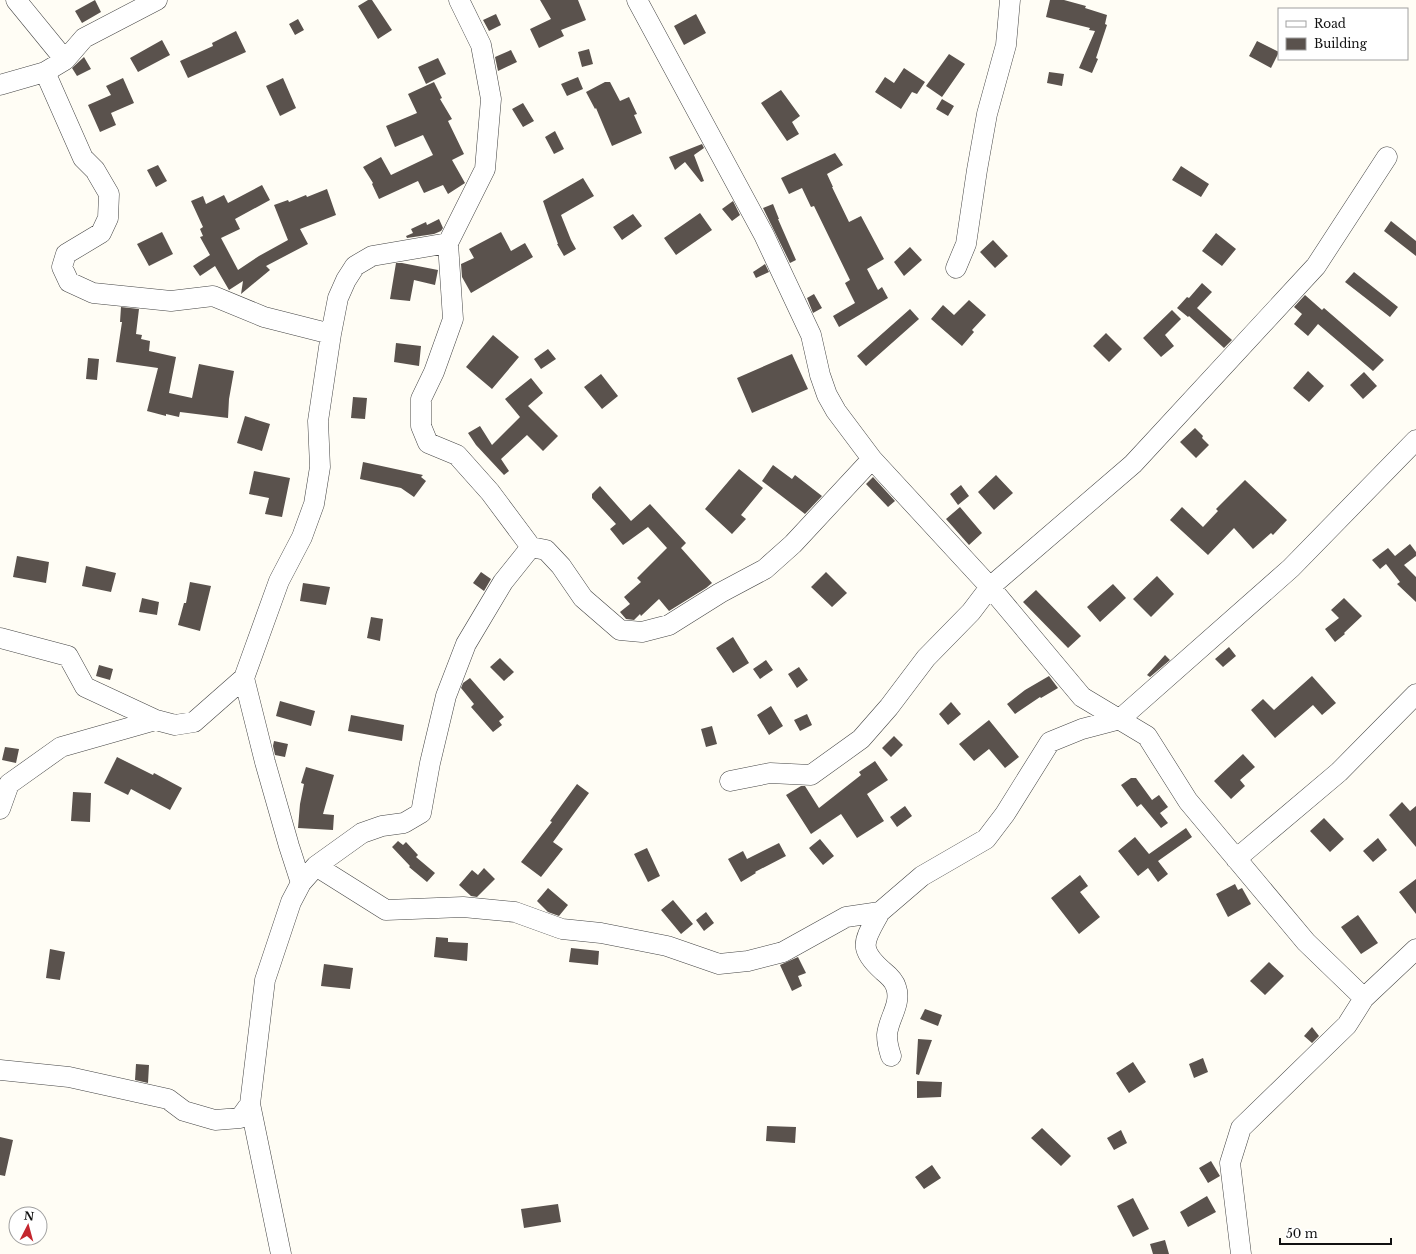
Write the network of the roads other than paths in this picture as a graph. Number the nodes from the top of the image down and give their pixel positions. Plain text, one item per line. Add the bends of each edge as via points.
1 (16, 0) edge
2 (157, 0) edge
3 (459, 0) edge
4 (637, 0) edge
5 (1010, 0) edge
6 (65, 60) junction
7 (45, 72) junction
8 (0, 85) edge
9 (1387, 157) dead end
10 (448, 243) junction
11 (956, 268) dead end
12 (331, 334) junction
13 (1416, 440) edge
14 (872, 459) junction
15 (531, 546) junction
16 (990, 587) junction
17 (0, 638) edge
18 (244, 678) junction
19 (1416, 694) edge
20 (156, 720) junction
21 (1120, 720) junction
22 (730, 781) dead end
23 (0, 809) edge
24 (1236, 858) junction
25 (316, 866) junction
26 (301, 883) junction
27 (880, 912) junction
28 (1416, 949) edge
29 (1364, 998) junction
30 (891, 1056) dead end
31 (0, 1070) edge
32 (250, 1104) junction
33 (281, 1254) edge
34 (1241, 1254) edge

1 - 6 street
2 - 6 street via 84,38
3 - 10 street via 481,45 491,99 485,169
4 - 14 street via 764,235 811,335 827,395
5 - 11 street via 1006,46 987,114 966,244
6 - 7 street
7 - 8 street
7 - 12 street via 83,158 95,170 109,194 108,218 101,233 66,254 62,267 69,282 93,293 171,301 213,296 264,317
9 - 16 street via 1316,266 1160,435 1133,464
10 - 12 street via 372,256 355,266 338,298
10 - 15 street via 453,319 434,372 421,399 421,426 428,443 457,455 490,492
12 - 18 street via 318,421 320,467 314,504 302,537 279,581
13 - 21 street via 1291,568
14 - 15 street via 793,544 765,569 669,625 642,632 620,630 583,598 561,566 546,550
14 - 16 street
15 - 25 street via 503,582 466,644 446,696 421,813 404,823 382,826 362,833
16 - 21 street via 1082,697
16 - 22 street via 971,612 926,658 861,739 811,775 770,773
17 - 20 street via 68,656 85,687
18 - 20 street via 194,722 175,725
18 - 26 street via 267,770
19 - 24 street via 1339,772
20 - 23 street via 61,747 8,784
21 - 24 street via 1147,736 1188,801
21 - 27 street via 1082,729 1050,742 1005,814 986,839 922,876
24 - 29 street via 1306,942
25 - 26 street
25 - 27 street via 386,910 463,907 515,912 562,929 601,932 667,946 719,964 748,961 783,952 846,917
26 - 32 street via 291,902 265,980
27 - 30 street via 868,934 866,947 868,956 891,979 896,988 897,1003 887,1036
28 - 29 street
29 - 34 street via 1346,1026 1241,1128 1230,1163
31 - 32 street via 69,1077 168,1099 184,1111 214,1120 240,1118
32 - 33 street

